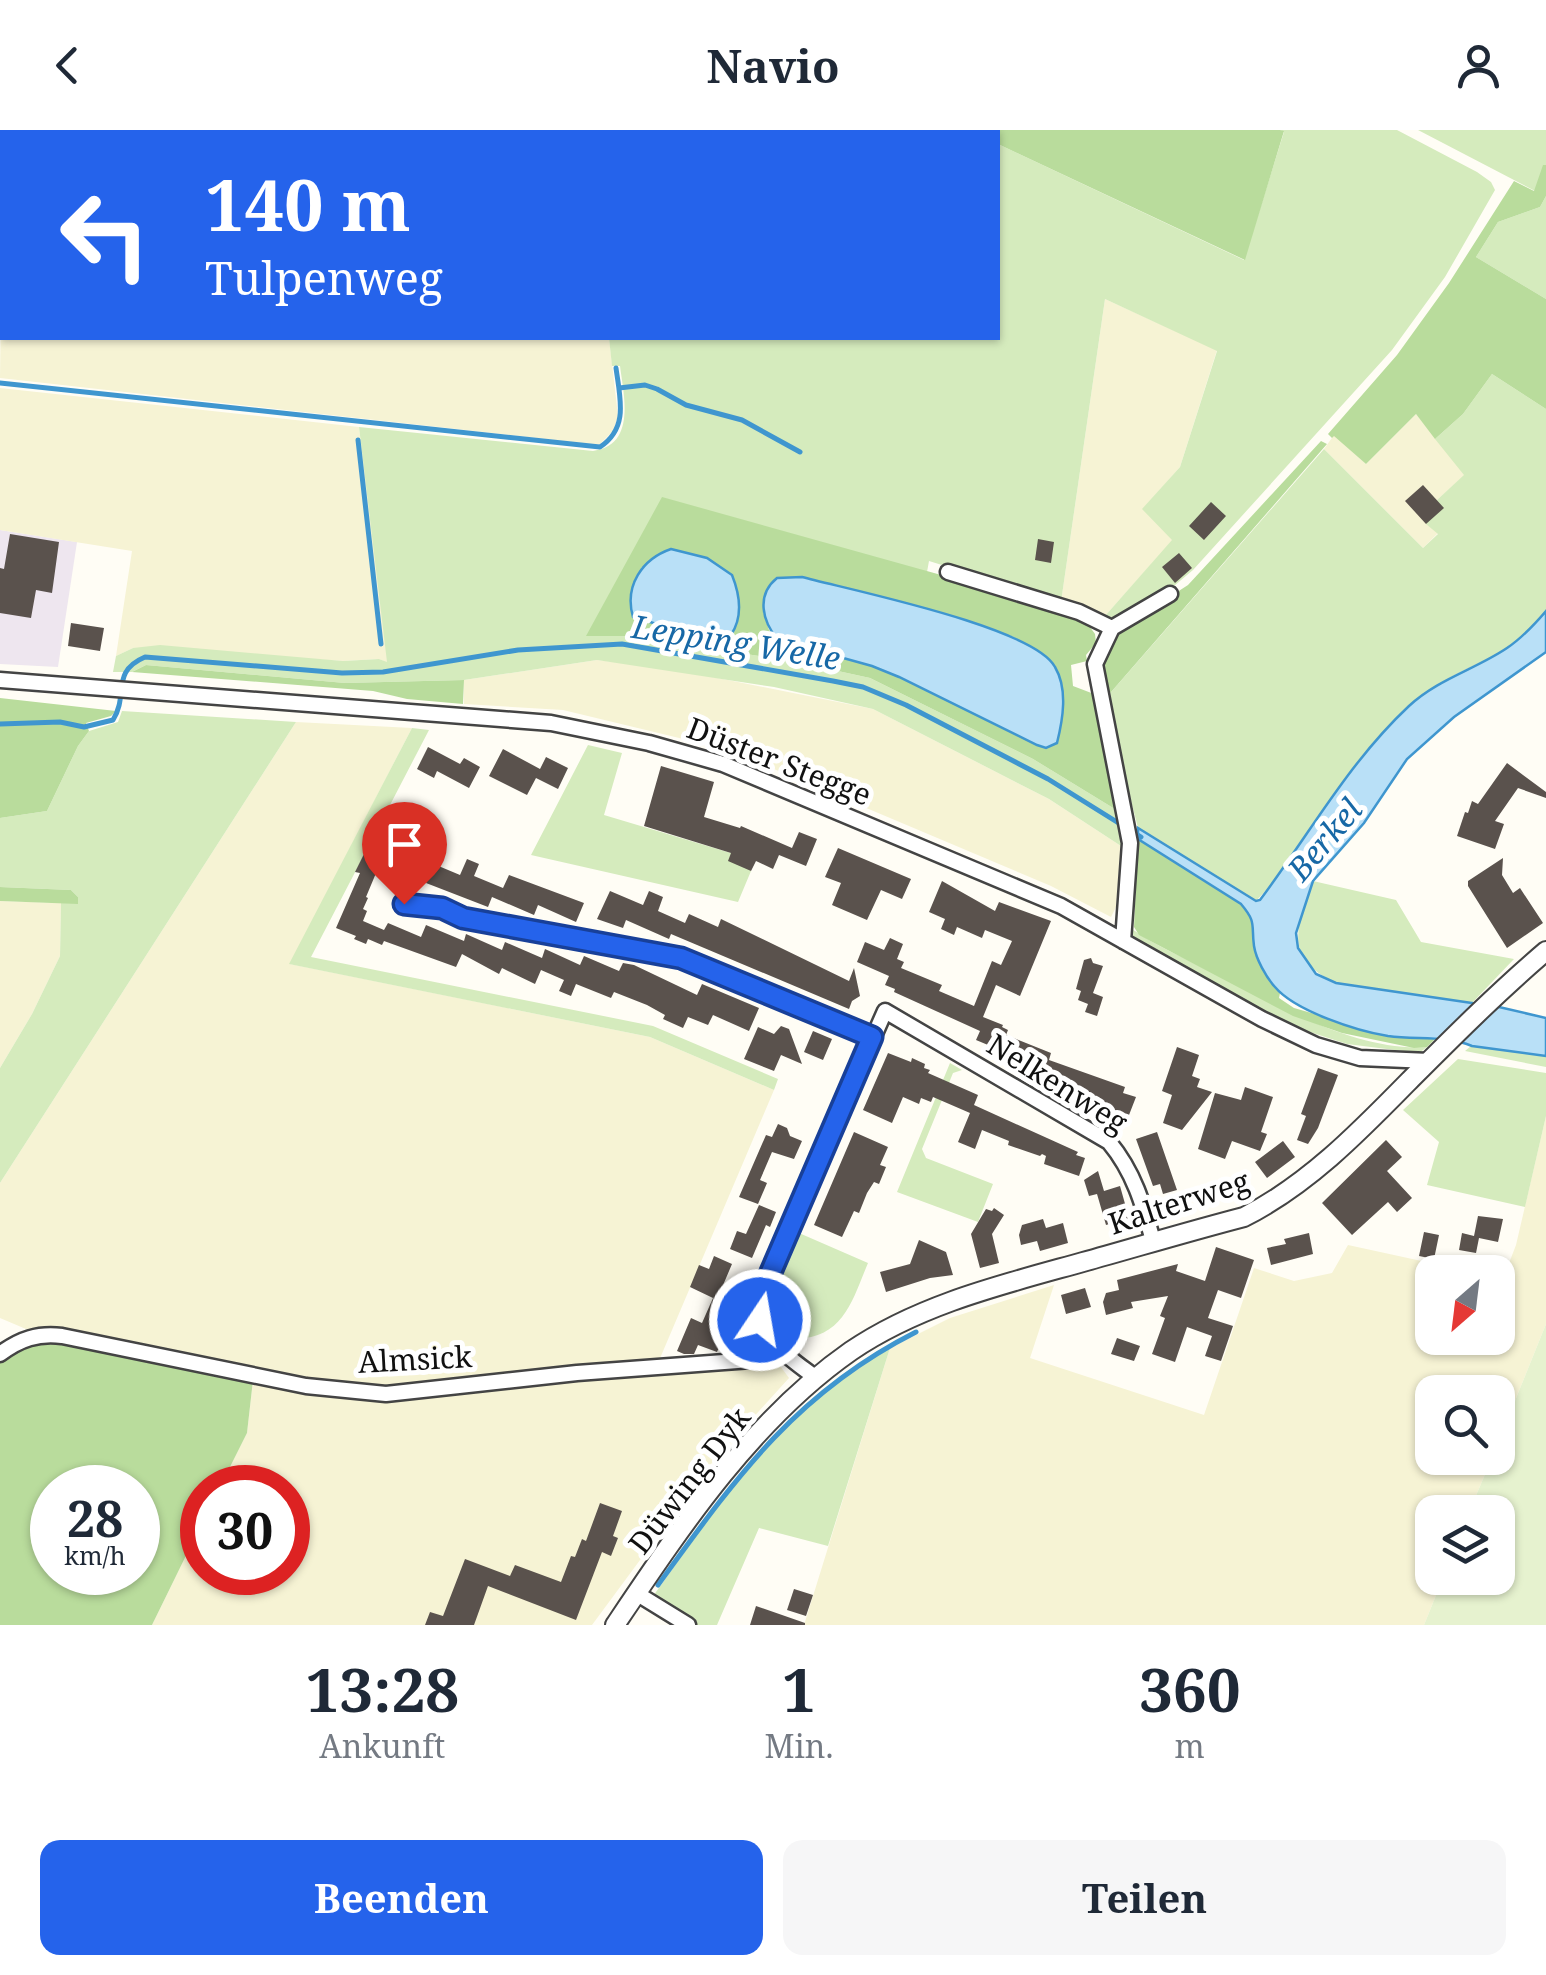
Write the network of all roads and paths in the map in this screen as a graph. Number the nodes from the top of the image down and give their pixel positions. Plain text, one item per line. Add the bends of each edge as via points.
1 (948, 572) dead end
2 (1170, 594) dead end
3 (1112, 628) junction
4 (0, 680) edge
5 (404, 904) dead end
6 (1122, 941) junction
7 (1546, 950) edge
8 (872, 1037) junction
9 (1429, 1061) junction
10 (1154, 1242) junction
11 (781, 1350) junction
12 (0, 1354) edge
13 (816, 1378) junction
14 (636, 1593) junction
15 (614, 1625) edge
16 (688, 1625) edge

1 - 3 street
2 - 3 street
3 - 6 street via 1095,664 1130,843
4 - 6 street, Düster Stegge via 551,723 649,743 723,764 1061,906
5 - 8 street via 681,958
6 - 9 street, Düster Stegge via 1316,1045 1360,1058
7 - 9 street, Kalterweg
8 - 10 street, Nelkenweg via 885,1011 1109,1142 1134,1179
8 - 11 street via 758,1302 767,1336
9 - 10 street, Kalterweg via 1279,1198 1244,1217
10 - 13 street, Kalterweg via 934,1308 879,1334
11 - 12 street, Almsick via 751,1360 386,1394 306,1386 62,1336 42,1334
11 - 13 street
13 - 14 street, Düwing Dyk via 732,1466
14 - 15 street, Düwing Dyk
14 - 16 street

